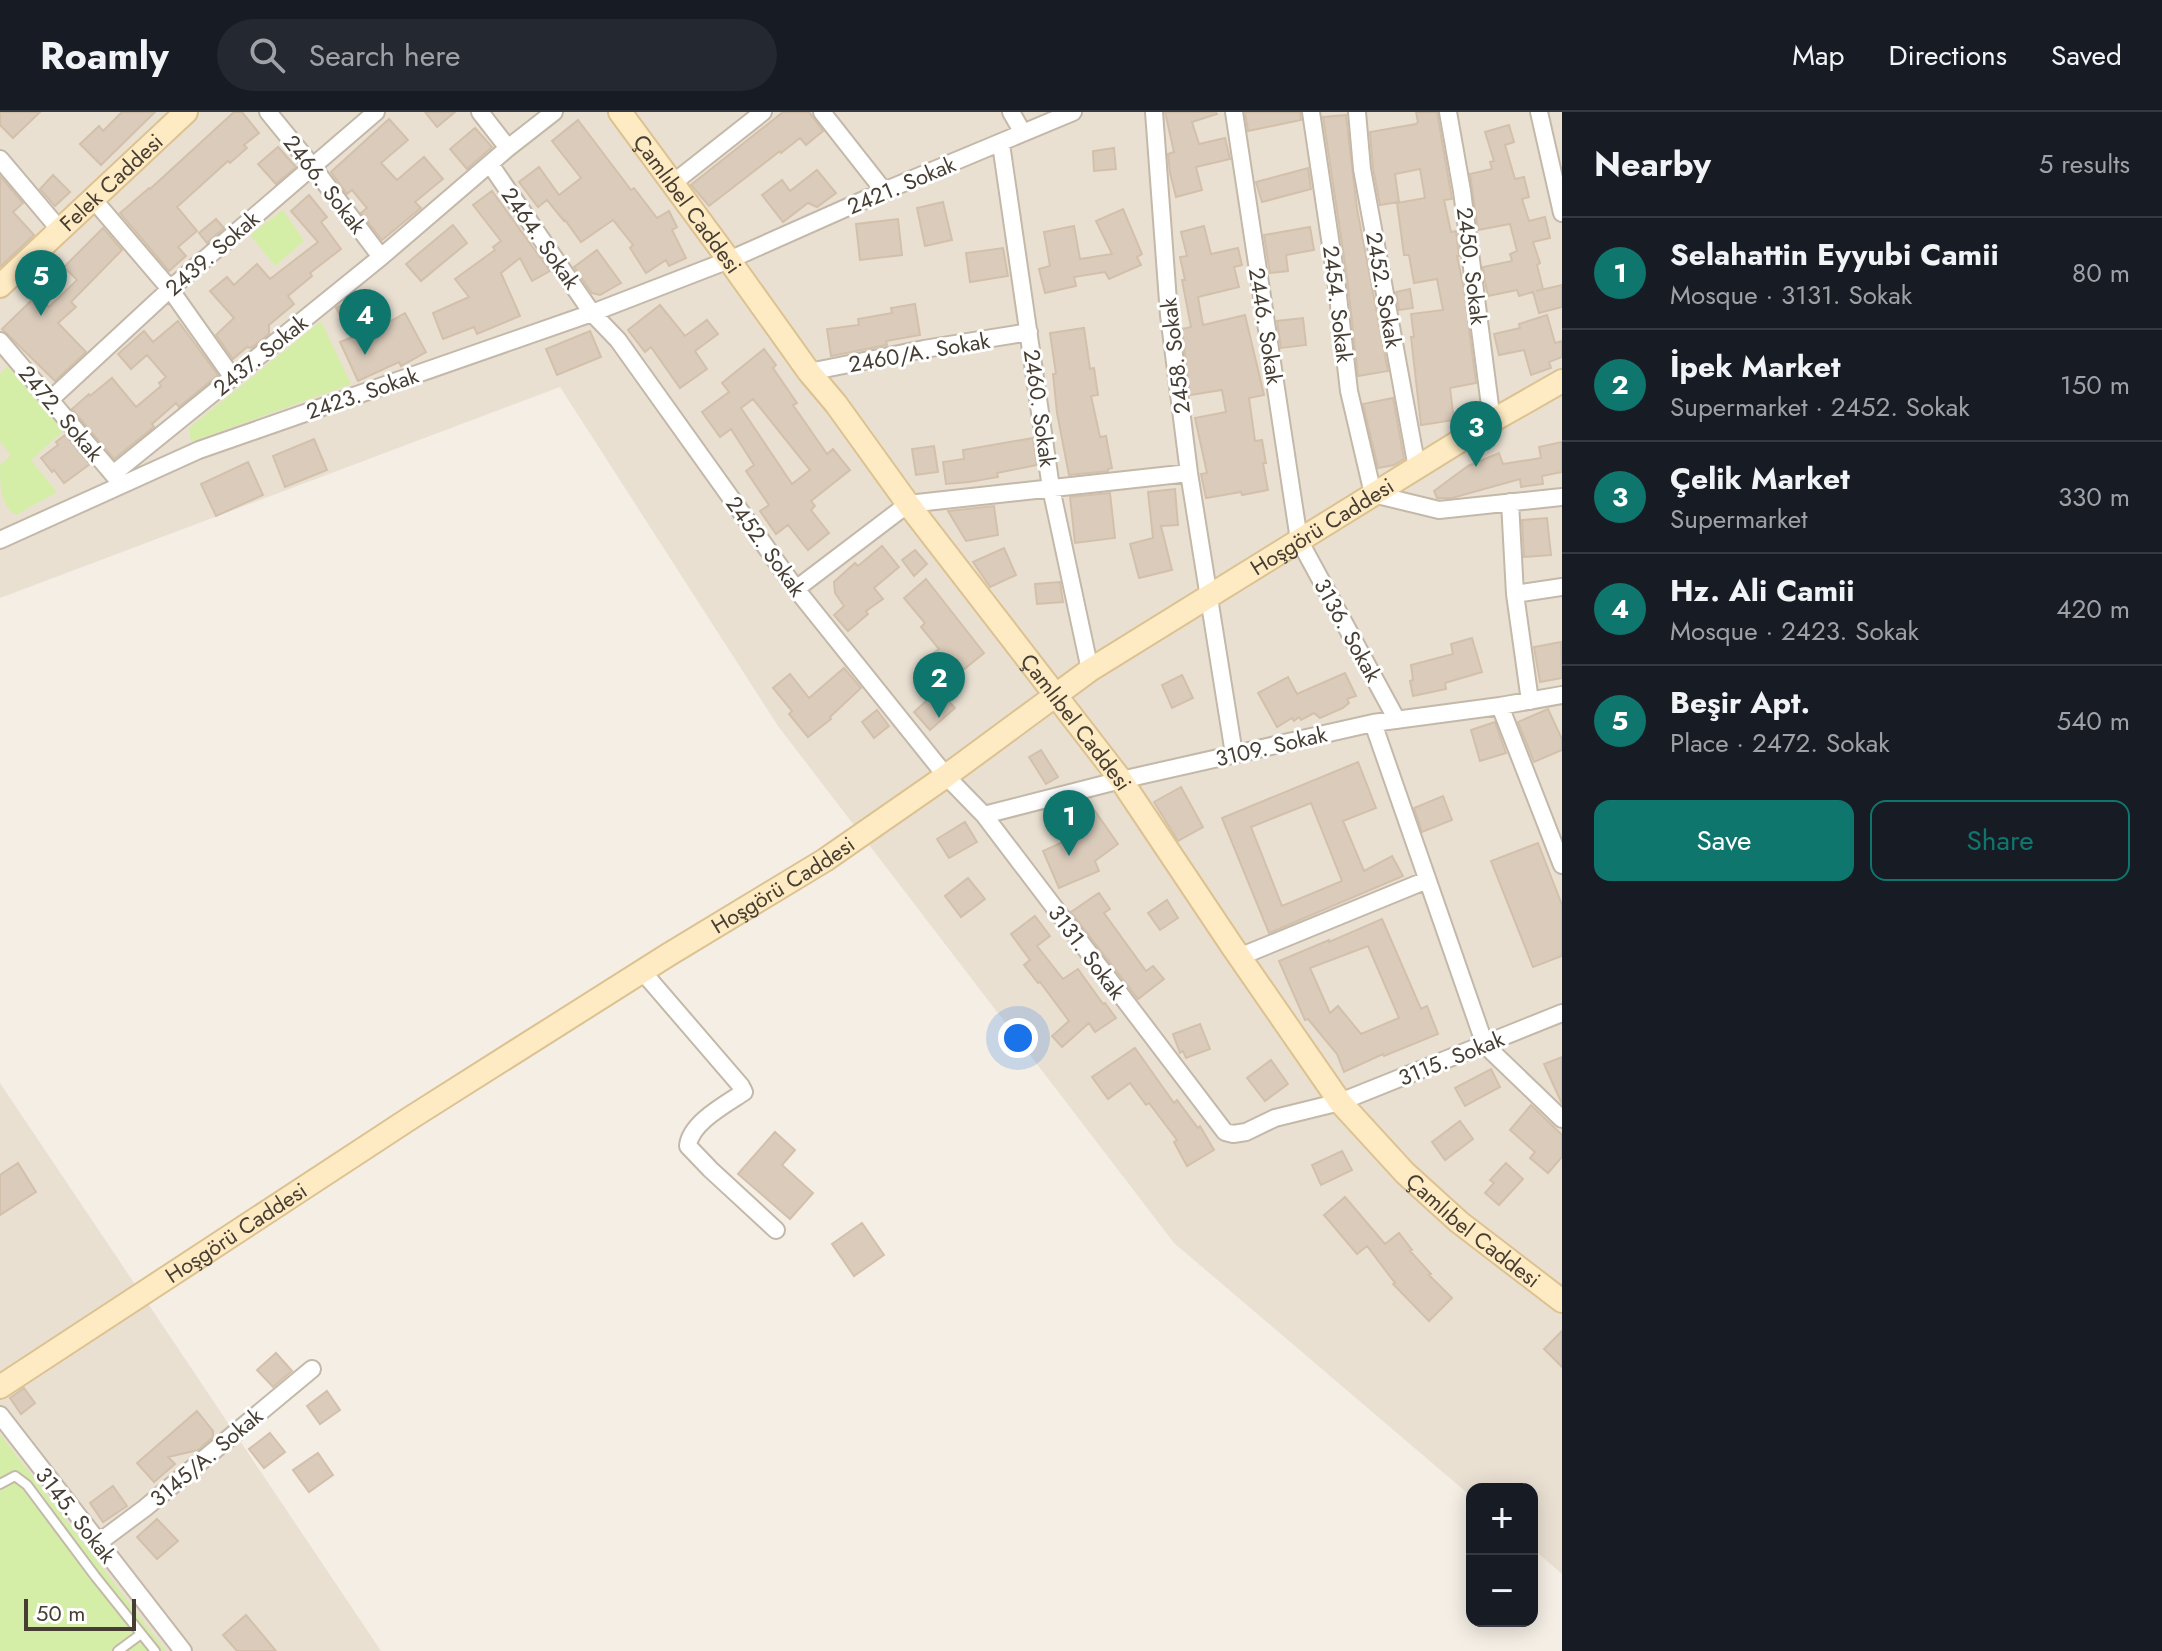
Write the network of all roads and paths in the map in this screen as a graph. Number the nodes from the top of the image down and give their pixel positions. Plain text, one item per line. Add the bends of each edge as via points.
1 (186, 112) edge
2 (268, 112) edge
3 (376, 112) edge
4 (480, 112) edge
5 (554, 112) edge
6 (620, 112) edge
7 (763, 112) edge
8 (822, 112) edge
9 (1011, 112) edge
10 (1073, 112) edge
11 (1154, 112) edge
12 (1234, 112) edge
13 (1311, 112) edge
14 (1357, 112) edge
15 (1448, 112) edge
16 (1539, 112) edge
17 (1023, 133) junction
18 (1001, 144) junction
19 (508, 148) junction
20 (0, 159) edge
21 (490, 164) junction
22 (313, 167) junction
23 (673, 183) junction
24 (884, 191) junction
25 (93, 199) junction
26 (1562, 213) edge
27 (60, 230) junction
28 (381, 257) junction
29 (729, 260) junction
30 (0, 286) edge
31 (170, 289) junction
32 (592, 313) junction
33 (1029, 332) junction
34 (0, 341) edge
35 (809, 372) junction
36 (233, 378) junction
37 (1562, 381) edge
38 (51, 399) junction
39 (1492, 421) junction
40 (1417, 468) junction
41 (1189, 473) junction
42 (118, 479) junction
43 (1051, 488) junction
44 (1373, 494) junction
45 (1562, 497) edge
46 (1510, 502) junction
47 (908, 504) junction
48 (3, 535) edge
49 (1299, 540) junction
50 (1562, 587) edge
51 (796, 589) junction
52 (1515, 594) junction
53 (1209, 598) junction
54 (1090, 670) junction
55 (1055, 695) junction
56 (1562, 695) edge
57 (1530, 701) junction
58 (1500, 706) junction
59 (1397, 720) junction
60 (1373, 723) junction
61 (1234, 754) junction
62 (946, 776) junction
63 (1121, 780) junction
64 (984, 815) junction
65 (1562, 865) edge
66 (1427, 880) junction
67 (1239, 957) junction
68 (642, 971) junction
69 (1562, 1013) edge
70 (1485, 1045) junction
71 (1340, 1102) junction
72 (1562, 1119) edge
73 (1225, 1132) joint
74 (776, 1230) dead end
75 (1562, 1301) edge
76 (312, 1369) dead end
77 (0, 1387) edge
78 (0, 1415) edge
79 (0, 1484) edge
80 (98, 1543) junction
81 (141, 1634) junction
82 (118, 1651) edge
83 (155, 1651) edge
84 (183, 1651) edge

1 - 25 street, Felek Caddesi
2 - 22 street, 2466. Sokak
3 - 22 street, 2439. Sokak
4 - 19 street
5 - 19 street, 2437. Sokak
6 - 23 street, Çamlıbel Caddesi
7 - 23 street
8 - 24 street
9 - 17 street
10 - 17 street, 2421. Sokak
11 - 41 street, 2458. Sokak via 1169,315
12 - 49 street, 2446. Sokak
13 - 44 street, 2454. Sokak via 1349,391
14 - 40 street, 2452. Sokak via 1362,169
15 - 39 street, 2450. Sokak
16 - 26 street
17 - 18 street, 2421. Sokak
18 - 24 street, 2421. Sokak
18 - 33 street, 2460. Sokak
19 - 21 street, 2437. Sokak
20 - 27 street
21 - 28 street, 2437. Sokak
21 - 32 street, 2464. Sokak
22 - 28 street, 2466. Sokak
22 - 31 street, 2439. Sokak
23 - 29 street, Çamlıbel Caddesi
24 - 29 street, 2421. Sokak
25 - 27 street, Felek Caddesi
25 - 31 street
27 - 30 street, Felek Caddesi
28 - 36 street, 2437. Sokak
29 - 32 street, 2423. Sokak
29 - 35 street, Çamlıbel Caddesi
31 - 36 street
31 - 38 street, 2439. Sokak
32 - 42 street, 2423. Sokak
32 - 51 street, 2452. Sokak via 618,340
33 - 35 street, 2460/A. Sokak
33 - 43 street, 2460. Sokak
34 - 38 street, 2472. Sokak
35 - 47 street, Çamlıbel Caddesi
36 - 42 street, 2437. Sokak
37 - 39 street, Hoşgörü Caddesi
38 - 42 street, 2472. Sokak
39 - 40 street, Hoşgörü Caddesi
40 - 44 street, Hoşgörü Caddesi
41 - 43 street
41 - 53 street, 2458. Sokak
42 - 48 street, 2423. Sokak
43 - 47 street
43 - 54 street, 2460. Sokak
44 - 46 street via 1439,510
44 - 49 street, Hoşgörü Caddesi
45 - 46 street
46 - 52 street
47 - 51 street
47 - 55 street, Çamlıbel Caddesi
49 - 53 street, Hoşgörü Caddesi
49 - 59 street, 3136. Sokak
50 - 52 street
51 - 62 street, 2452. Sokak
52 - 57 street
53 - 54 street, Hoşgörü Caddesi
53 - 61 street, 2458. Sokak
54 - 55 street, Hoşgörü Caddesi
55 - 62 street, Hoşgörü Caddesi
55 - 63 street, Çamlıbel Caddesi
56 - 57 street, 3109. Sokak
57 - 58 street, 3109. Sokak
58 - 59 street, 3109. Sokak
58 - 65 street
59 - 60 street, 3109. Sokak
60 - 61 street, 3109. Sokak
60 - 66 street
61 - 63 street, 3109. Sokak
62 - 64 street, 3131. Sokak
62 - 68 street, Hoşgörü Caddesi via 825,860
63 - 64 street, 3109. Sokak
63 - 67 street, Çamlıbel Caddesi
64 - 73 street, 3131. Sokak
66 - 67 street
66 - 70 street
67 - 71 street, Çamlıbel Caddesi
68 - 74 street via 744,1092 710,1114 689,1136 688,1146
68 - 77 street, Hoşgörü Caddesi
69 - 70 street, 3115. Sokak
70 - 71 street, 3115. Sokak
70 - 72 street
71 - 73 street, 3115. Sokak via 1275,1118 1246,1132
71 - 75 street, Çamlıbel Caddesi via 1459,1222
76 - 80 street, 3145/A. Sokak
78 - 80 street, 3145. Sokak
79 - 81 lane via 15,1476 27,1485
80 - 84 street, 3145. Sokak
81 - 82 lane
81 - 83 lane

